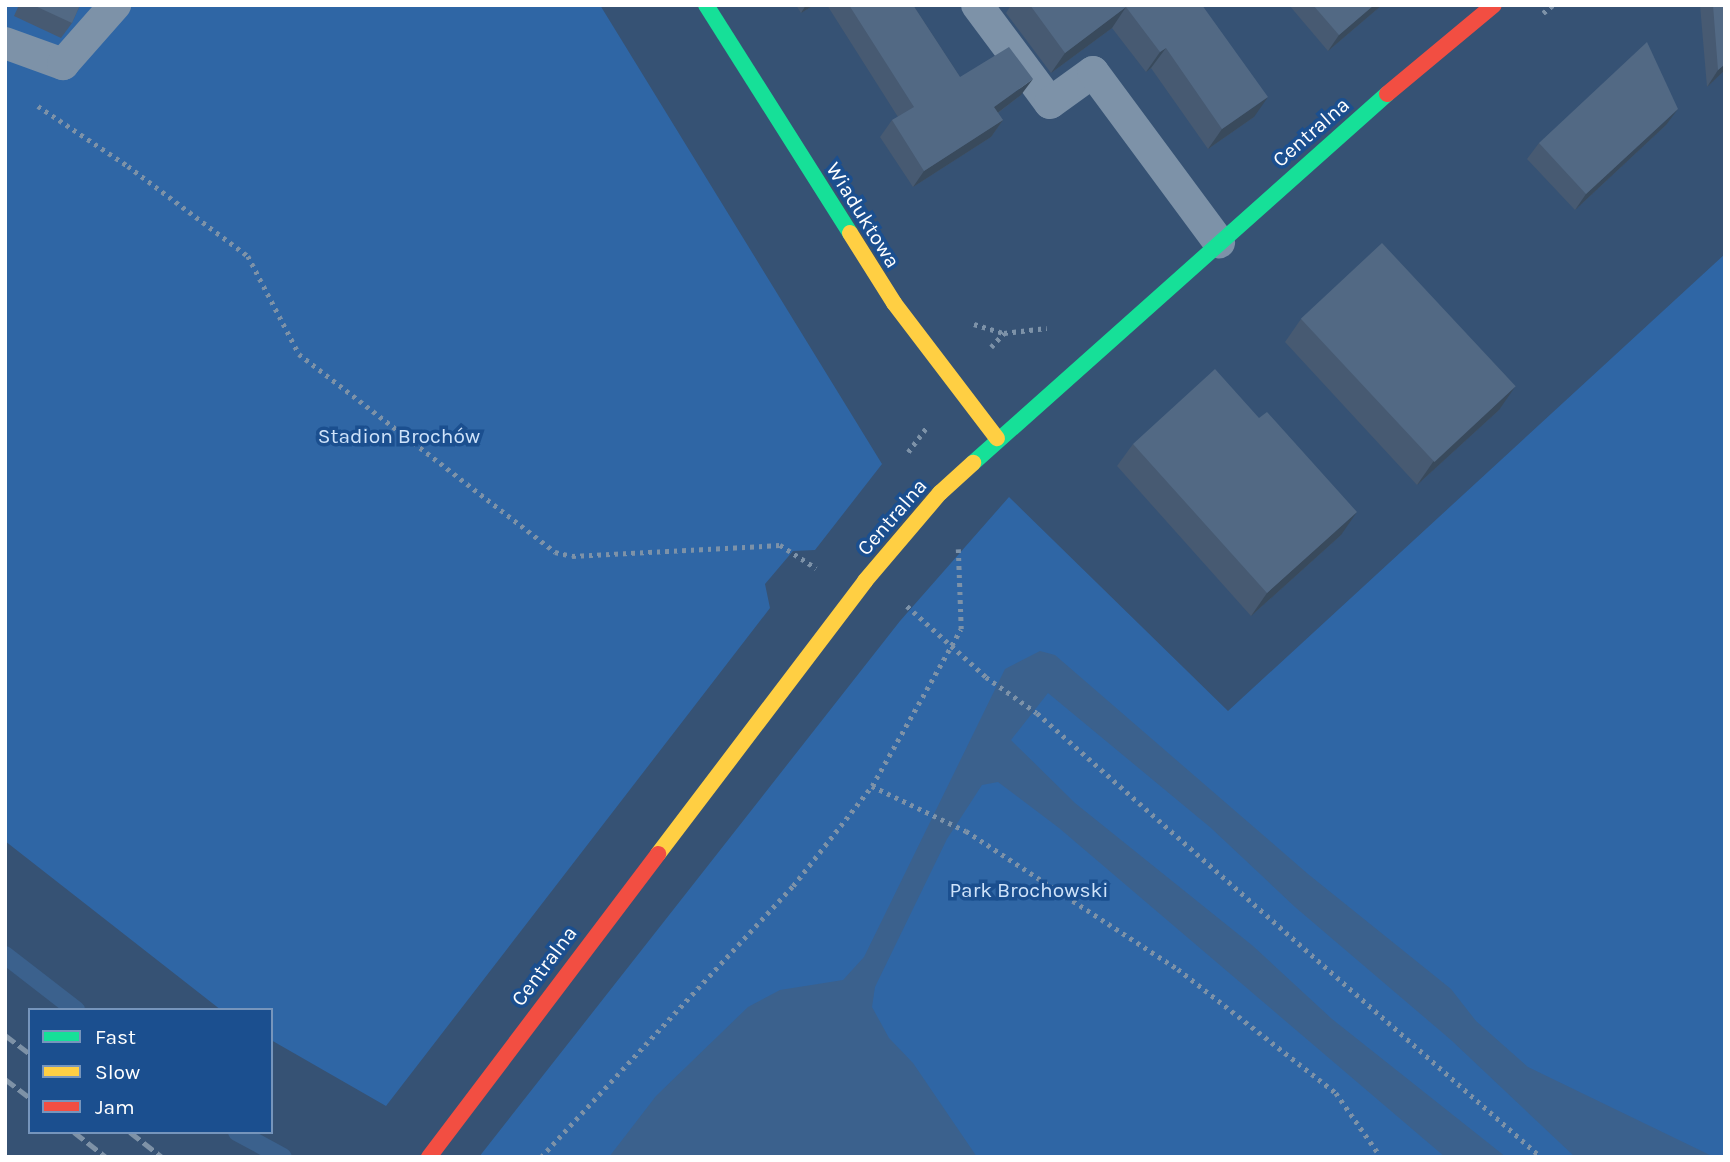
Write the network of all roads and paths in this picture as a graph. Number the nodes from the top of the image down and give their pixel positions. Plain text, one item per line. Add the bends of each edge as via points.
1 (116, 5) edge
2 (706, 5) edge
3 (977, 5) edge
4 (1494, 5) edge
5 (14, 46) edge
6 (1219, 243) junction
7 (967, 322) dead end
8 (1053, 327) dead end
9 (997, 438) junction
10 (958, 546) dead end
11 (819, 570) dead end
12 (899, 598) dead end
13 (951, 648) junction
14 (872, 786) junction
15 (429, 1157) edge
16 (541, 1157) edge
17 (1381, 1157) edge
18 (1541, 1157) edge

1 - 5 lane via 63,64
2 - 9 street, Wiaduktowa via 894,303
3 - 6 lane via 1050,103 1093,72
4 - 6 street, Centralna
5 - 11 path via 29,99 248,256 299,354 555,552 572,556 780,545
6 - 9 street, Centralna
7 - 8 path via 1004,333
9 - 15 street, Centralna via 940,493 865,581
10 - 13 path via 961,629
12 - 13 path
13 - 14 path
13 - 18 path via 1037,713
14 - 16 path via 793,886
14 - 17 path via 966,831 1210,993 1336,1093

